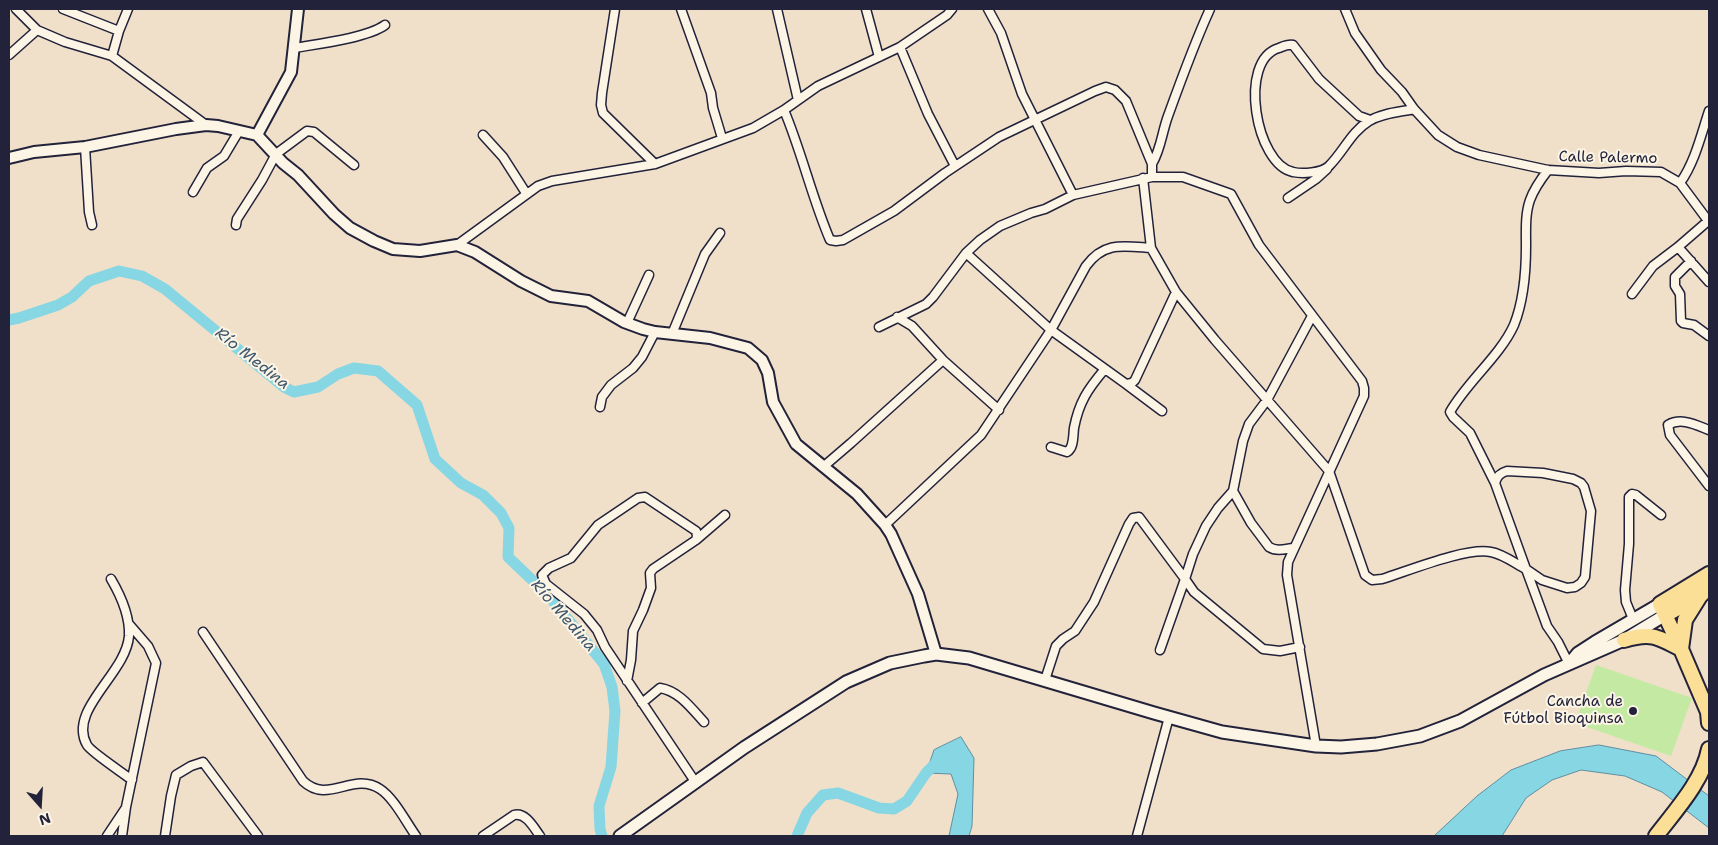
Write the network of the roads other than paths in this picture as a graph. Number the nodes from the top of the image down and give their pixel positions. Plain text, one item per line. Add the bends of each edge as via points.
1 (16, 9) edge
2 (63, 9) edge
3 (128, 9) edge
4 (298, 9) edge
5 (615, 9) edge
6 (681, 9) edge
7 (778, 9) edge
8 (866, 9) edge
9 (952, 9) edge
10 (988, 9) edge
11 (1210, 9) edge
12 (1345, 9) edge
13 (384, 25) dead end
14 (37, 30) junction
15 (119, 31) junction
16 (900, 47) junction
17 (294, 48) junction
18 (9, 55) edge
19 (112, 56) junction
20 (879, 57) junction
21 (798, 100) junction
22 (1414, 109) junction
23 (784, 110) junction
24 (1709, 111) edge
25 (1035, 119) junction
26 (1370, 120) junction
27 (206, 125) junction
28 (240, 131) junction
29 (257, 134) junction
30 (483, 135) dead end
31 (722, 138) junction
32 (85, 147) junction
33 (276, 154) junction
34 (9, 158) edge
35 (655, 164) junction
36 (1152, 164) junction
37 (354, 165) dead end
38 (956, 166) junction
39 (1328, 167) junction
40 (1548, 170) junction
41 (1152, 177) junction
42 (1143, 178) junction
43 (1680, 183) junction
44 (193, 192) dead end
45 (526, 193) junction
46 (1074, 195) junction
47 (1288, 198) dead end
48 (1709, 222) edge
49 (92, 225) dead end
50 (236, 225) dead end
51 (720, 233) dead end
52 (457, 245) junction
53 (1678, 247) junction
54 (1151, 248) junction
55 (966, 253) junction
56 (1691, 261) junction
57 (649, 275) dead end
58 (1709, 282) edge
59 (1176, 292) junction
60 (1632, 294) dead end
61 (1312, 316) junction
62 (897, 317) junction
63 (627, 323) junction
64 (879, 327) dead end
65 (1051, 330) junction
66 (655, 332) junction
67 (672, 334) junction
68 (1709, 336) edge
69 (943, 360) junction
70 (1104, 370) junction
71 (1126, 384) junction
72 (1267, 400) junction
73 (600, 407) dead end
74 (999, 410) junction
75 (1162, 411) dead end
76 (1709, 430) edge
77 (1051, 447) dead end
78 (823, 467) junction
79 (1329, 471) junction
80 (1495, 483) junction
81 (1709, 486) edge
82 (1233, 491) junction
83 (725, 515) dead end
84 (1661, 515) dead end
85 (885, 525) junction
86 (696, 540) junction
87 (1293, 548) junction
88 (1526, 570) junction
89 (1709, 574) edge
90 (111, 579) dead end
91 (1185, 579) junction
92 (1704, 592) edge
93 (1662, 610) junction
94 (1633, 619) junction
95 (129, 624) junction
96 (203, 632) dead end
97 (1624, 640) junction
98 (1300, 647) junction
99 (1681, 648) junction
100 (1160, 650) dead end
101 (936, 654) junction
102 (1569, 664) junction
103 (1045, 680) junction
104 (627, 681) junction
105 (642, 703) junction
106 (1169, 717) junction
107 (704, 722) dead end
108 (1709, 723) edge
109 (1316, 746) junction
110 (1709, 749) edge
111 (132, 780) junction
112 (696, 783) junction
113 (126, 807) junction
114 (622, 835) edge
115 (106, 836) edge
116 (122, 836) edge
117 (165, 836) edge
118 (258, 836) edge
119 (416, 836) edge
120 (483, 836) edge
121 (540, 836) edge
122 (1137, 836) edge
123 (1657, 836) edge

1 - 14 street
2 - 15 street
3 - 15 street
4 - 17 street
5 - 35 street via 601,105 603,113
6 - 31 street via 711,93
7 - 21 street
8 - 20 street
9 - 16 street
10 - 25 street via 1001,33 1022,94
11 - 36 street
12 - 22 street, Calle Palermo via 1355,33
13 - 17 street via 345,39
14 - 18 street
14 - 19 street
15 - 19 street
16 - 20 street
16 - 38 street via 928,114
17 - 29 street via 291,72
19 - 27 street
20 - 21 street via 818,86
21 - 23 street
22 - 26 street
22 - 40 street, Calle Palermo via 1438,135 1457,147
23 - 31 street via 753,128
23 - 38 street via 830,240 843,240 894,211
24 - 43 street via 1696,151
25 - 36 street via 1106,87 1115,90 1126,101
25 - 38 street via 999,137
25 - 46 street
26 - 39 street via 1349,139
26 - 39 street via 1359,116 1320,80 1293,45 1275,49 1262,60 1258,68 1255,102 1259,129 1266,146 1291,172 1310,172
27 - 28 street
27 - 32 street
28 - 29 street
28 - 44 street via 224,156 207,168
29 - 33 street
30 - 45 street via 503,156
31 - 35 street
32 - 34 street
32 - 49 street
33 - 37 street via 308,131 314,132
33 - 50 street
33 - 52 street via 334,214 350,228 374,241 393,249 420,251
35 - 45 street via 552,182
36 - 41 street
39 - 47 street
40 - 43 street, Calle Palermo via 1661,172
40 - 80 street via 1530,199 1526,215 1526,271 1514,325 1450,412 1470,433
41 - 42 street
41 - 61 street via 1183,178 1230,194 1252,235
42 - 46 street
42 - 54 street
43 - 48 street, Calle Palermo
45 - 52 street
46 - 55 street via 1000,226
48 - 53 street
51 - 67 street via 705,254
52 - 63 street via 551,296 588,301
53 - 56 street
53 - 60 street via 1653,266
54 - 59 street
54 - 65 street via 1118,246 1093,256
55 - 62 street via 926,304
55 - 65 street
56 - 58 street
56 - 68 street via 1675,277 1675,286 1680,294 1681,321
57 - 63 street
59 - 71 street via 1136,380
59 - 72 street
61 - 72 street
61 - 79 street via 1364,388 1364,396
62 - 64 street
62 - 69 street via 912,326
63 - 66 street
65 - 70 street
65 - 74 street
66 - 67 street
66 - 73 street via 642,357 611,385 602,397
67 - 78 street via 710,338 748,348 762,360 768,373 773,402 796,444
69 - 74 street
69 - 78 street
70 - 71 street
70 - 77 street via 1080,403 1069,451
71 - 75 street
72 - 79 street
72 - 82 street via 1249,424
74 - 85 street via 981,435
76 - 81 street via 1680,421 1668,425 1670,435
78 - 85 street via 857,494
79 - 87 street
79 - 88 street via 1366,575 1372,580 1478,551 1493,552
80 - 88 street
80 - 88 street via 1496,477 1507,471 1543,472 1573,479 1584,486 1591,511 1585,577 1581,583 1566,588 1542,580
82 - 87 street via 1269,547 1273,550
82 - 91 street via 1206,526
83 - 86 street
84 - 94 street via 1636,495 1629,497 1625,590
85 - 101 street via 918,594
86 - 104 street via 650,574 651,588 633,631
86 - 104 street via 696,531 644,497 638,498 598,525 571,558 542,575 546,584 584,614 597,630
87 - 98 street via 1287,575
88 - 102 street via 1546,626
89 - 93 highway
90 - 95 street via 121,596
91 - 98 street via 1194,592 1263,649 1280,651
91 - 100 street
91 - 103 street via 1139,517 1133,518 1094,602 1075,631 1056,646
92 - 93 highway
92 - 99 highway via 1685,620
93 - 94 main road
93 - 97 main road
93 - 99 highway
94 - 102 main road via 1578,653
95 - 111 street via 148,646 156,663
95 - 111 street via 124,655 90,706 83,730 88,747
96 - 119 street via 303,781 323,791 358,783 373,785 391,799
97 - 99 highway via 1650,635
97 - 102 main road
98 - 109 street
99 - 108 highway via 1708,712
101 - 103 main road via 969,658
101 - 112 main road via 890,664 846,682
102 - 109 main road via 1460,721 1420,736 1361,746
103 - 106 main road
104 - 105 street
105 - 107 street via 660,688 668,689
105 - 112 street
106 - 109 main road via 1222,732
106 - 122 street
110 - 123 highway via 1697,780
111 - 113 street
112 - 114 main road
113 - 115 street
113 - 116 street
117 - 118 street via 176,775 203,762
120 - 121 street via 519,814

